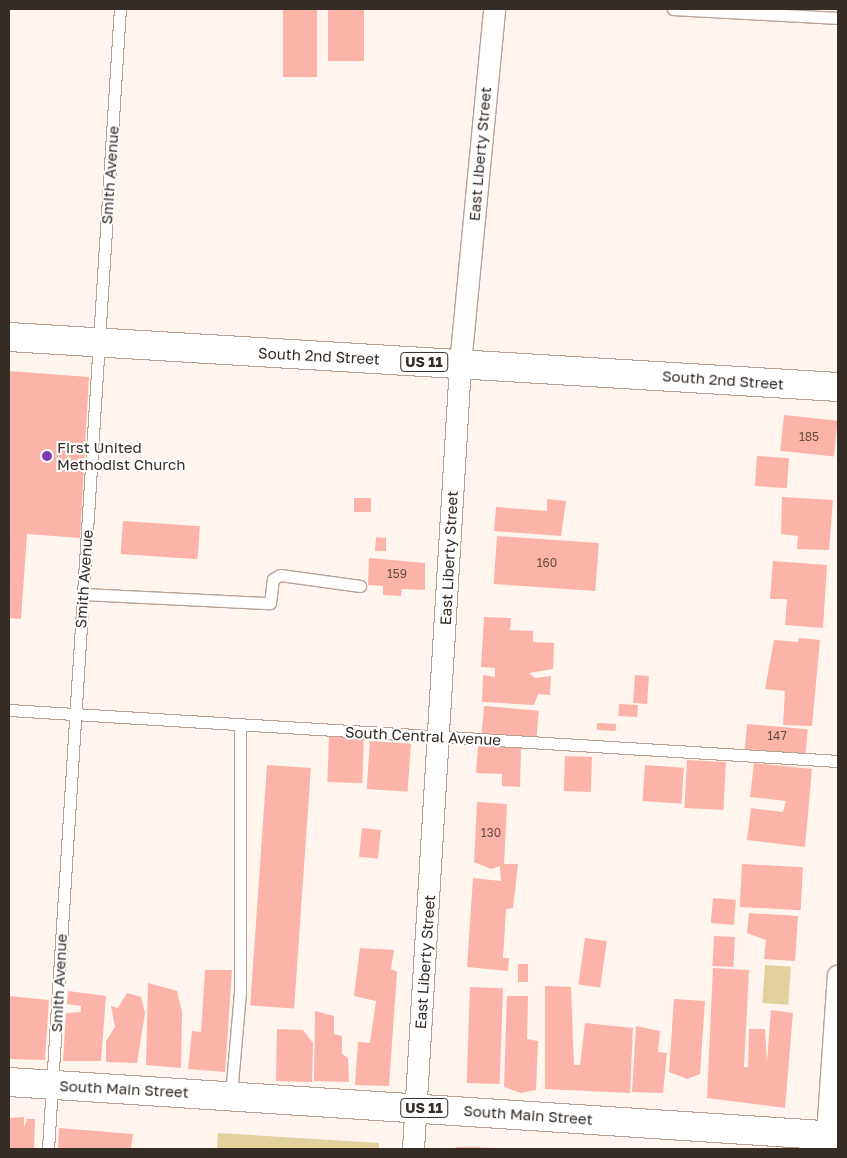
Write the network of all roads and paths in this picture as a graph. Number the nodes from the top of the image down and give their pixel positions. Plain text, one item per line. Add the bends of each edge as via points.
1 (120, 9) edge
2 (494, 9) edge
3 (674, 9) edge
4 (838, 18) edge
5 (9, 338) edge
6 (99, 344) junction
7 (460, 364) junction
8 (838, 387) edge
9 (360, 586) dead end
10 (83, 594) junction
11 (9, 710) edge
12 (75, 715) junction
13 (240, 725) junction
14 (440, 736) junction
15 (838, 761) edge
16 (838, 975) edge
17 (9, 1082) edge
18 (52, 1085) junction
19 (231, 1095) junction
20 (416, 1107) junction
21 (830, 1140) edge
22 (48, 1149) edge
23 (413, 1149) edge

1 - 6 lane, Smith Avenue
2 - 7 street, East Liberty Street
3 - 4 lane
5 - 6 main road, South 2nd Street / US 11
6 - 7 main road, South 2nd Street / US 11
6 - 10 lane, Smith Avenue
7 - 8 main road, South 2nd Street / US 11
7 - 14 street, East Liberty Street
9 - 10 lane via 280,574 273,579 270,603
10 - 12 lane, Smith Avenue
11 - 12 lane, South Central Avenue
12 - 13 lane, South Central Avenue
12 - 18 lane, Smith Avenue
13 - 14 lane, South Central Avenue
13 - 19 lane via 240,992
14 - 15 lane, South Central Avenue
14 - 20 street, East Liberty Street
16 - 21 street
17 - 18 main road, South Main Street / US 11
18 - 19 main road, South Main Street / US 11
18 - 22 lane, Smith Avenue
19 - 20 main road, South Main Street / US 11
20 - 21 main road, South Main Street / US 11
20 - 23 street, East Liberty Street

